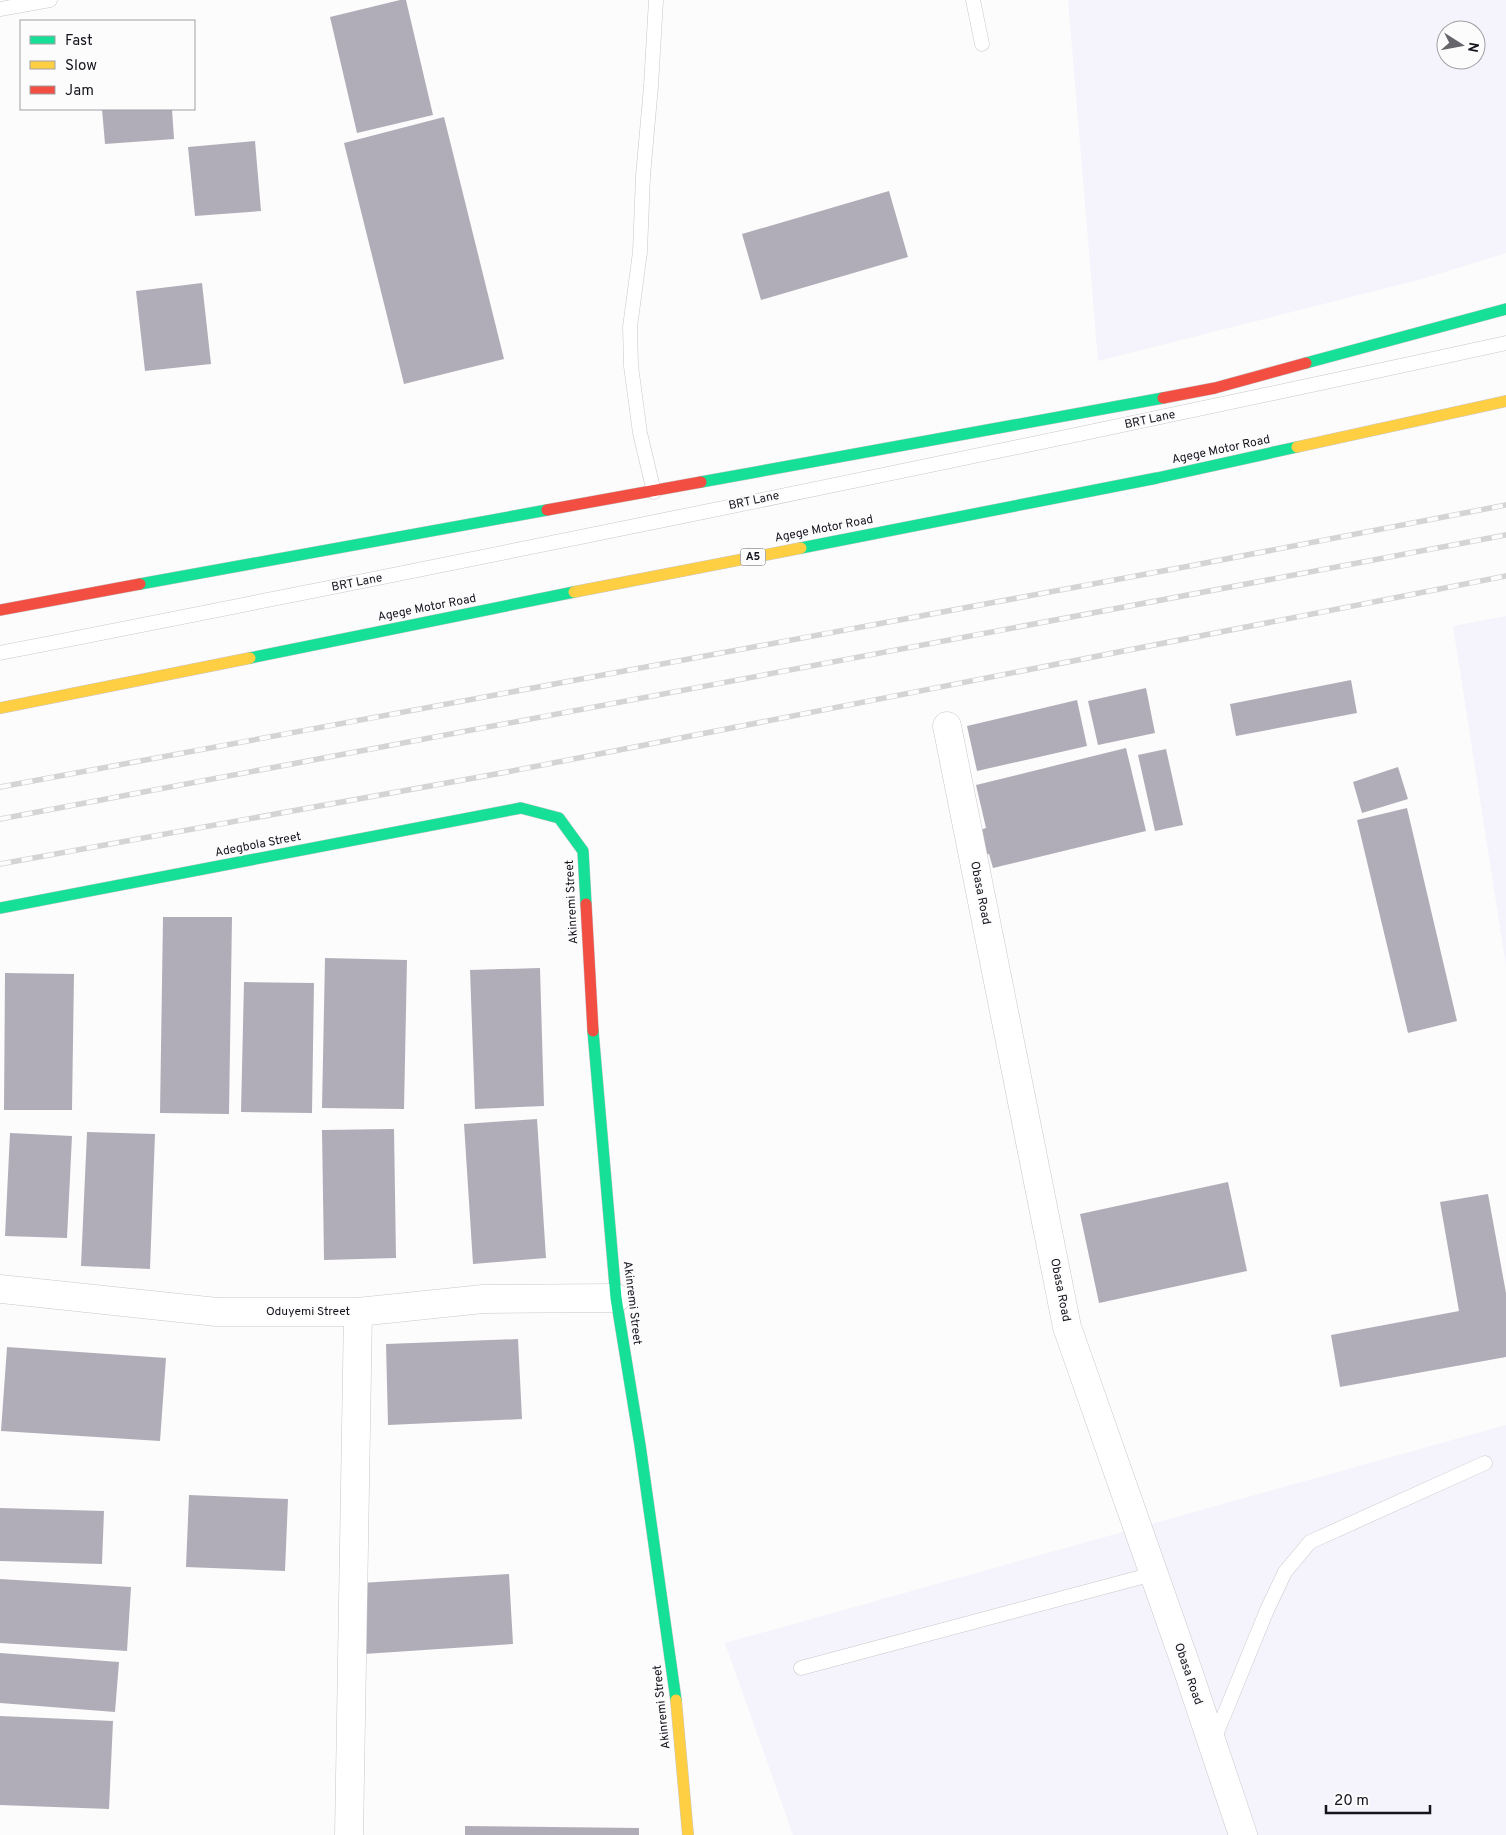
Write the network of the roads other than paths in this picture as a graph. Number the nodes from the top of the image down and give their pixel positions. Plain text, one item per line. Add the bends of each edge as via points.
1 (50, 0) edge
2 (656, 0) edge
3 (973, 0) edge
4 (0, 9) edge
5 (982, 44) dead end
6 (1506, 309) edge
7 (1506, 343) edge
8 (1506, 401) edge
9 (654, 492) junction
10 (0, 610) edge
11 (0, 653) edge
12 (0, 708) edge
13 (947, 726) dead end
14 (521, 808) joint
15 (0, 908) edge
16 (0, 1289) edge
17 (616, 1298) junction
18 (358, 1312) junction
19 (1485, 1463) dead end
20 (1153, 1574) junction
21 (801, 1668) dead end
22 (1212, 1745) junction
23 (348, 1835) edge
24 (688, 1835) edge
25 (1243, 1835) edge

1 - 4 lane
2 - 9 lane via 640,252 630,327 631,366 640,433
3 - 5 lane
6 - 9 main road via 1215,388
7 - 11 lane, BRT Lane via 1170,416
8 - 12 main road, Agege Motor Road / A5 via 1157,478
9 - 10 main road
13 - 20 street, Obasa Road via 1067,1328
14 - 15 main road, Adegbola Street
14 - 17 main road, Akinremi Street via 559,818 583,851 593,1037
16 - 18 street, Oduyemi Street via 217,1312
17 - 18 street, Oduyemi Street via 483,1299
17 - 24 main road, Akinremi Street via 674,1677
18 - 23 street
19 - 22 lane via 1310,1542 1284,1572
20 - 21 lane
20 - 22 street, Obasa Road
22 - 25 street, Obasa Road

